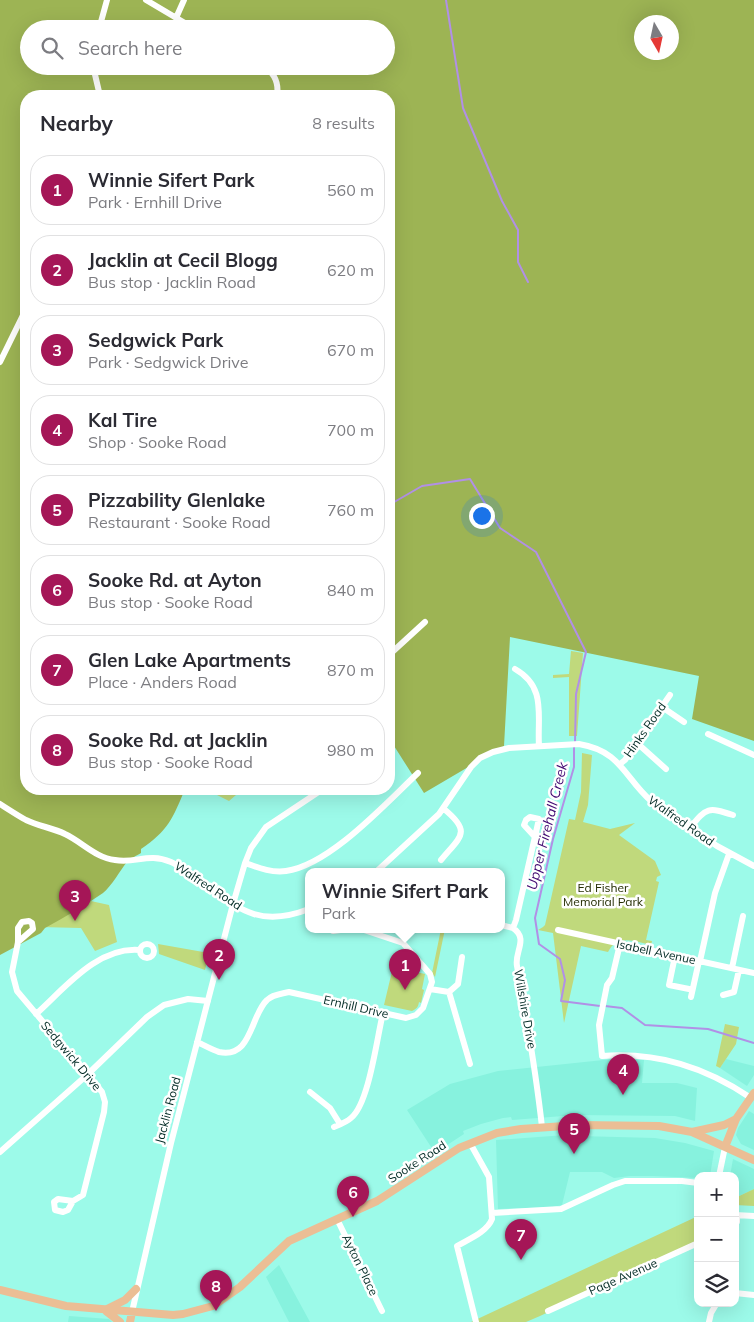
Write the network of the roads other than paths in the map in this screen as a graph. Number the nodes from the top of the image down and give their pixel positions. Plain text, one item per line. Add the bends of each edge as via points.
1 (107, 0) edge
2 (146, 0) edge
3 (184, 0) edge
4 (176, 18) junction
5 (102, 20) edge
6 (179, 20) edge
7 (95, 75) edge
8 (273, 75) edge
9 (99, 90) edge
10 (278, 90) edge
11 (20, 321) edge
12 (0, 362) edge
13 (425, 622) dead end
14 (395, 650) edge
15 (515, 668) dead end
16 (670, 695) dead end
17 (662, 707) junction
18 (684, 722) dead end
19 (708, 734) dead end
20 (637, 743) junction
21 (539, 746) junction
22 (754, 755) edge
23 (620, 764) junction
24 (666, 769) dead end
25 (418, 773) dead end
26 (395, 794) edge
27 (314, 795) edge
28 (394, 795) edge
29 (0, 804) edge
30 (444, 809) junction
31 (733, 815) dead end
32 (690, 828) junction
33 (535, 837) dead end
34 (729, 854) junction
35 (441, 860) dead end
36 (245, 863) junction
37 (754, 866) edge
38 (381, 868) edge
39 (233, 904) junction
40 (305, 910) edge
41 (743, 916) dead end
42 (505, 926) edge
43 (513, 928) junction
44 (558, 930) dead end
45 (374, 933) edge
46 (18, 942) dead end
47 (620, 944) junction
48 (139, 950) dead end
49 (675, 956) junction
50 (462, 957) dead end
51 (699, 961) junction
52 (732, 968) junction
53 (740, 970) junction
54 (754, 973) edge
55 (430, 989) junction
56 (689, 989) dead end
57 (449, 992) junction
58 (723, 996) dead end
59 (691, 997) dead end
60 (208, 1001) junction
61 (383, 1013) junction
62 (36, 1014) junction
63 (197, 1042) junction
64 (470, 1064) dead end
65 (87, 1075) junction
66 (310, 1092) dead end
67 (752, 1096) edge
68 (736, 1119) junction
69 (542, 1127) junction
70 (692, 1132) junction
71 (470, 1143) junction
72 (725, 1146) junction
73 (0, 1152) edge
74 (754, 1160) edge
75 (720, 1172) edge
76 (694, 1183) edge
77 (74, 1201) dead end
78 (492, 1213) junction
79 (739, 1215) edge
80 (754, 1216) edge
81 (337, 1219) junction
82 (694, 1245) edge
83 (136, 1289) junction
84 (0, 1290) edge
85 (739, 1293) edge
86 (754, 1295) edge
87 (715, 1307) edge
88 (105, 1310) junction
89 (548, 1310) dead end
90 (132, 1312) junction
91 (382, 1312) dead end
92 (120, 1322) edge
93 (130, 1322) edge
94 (476, 1322) edge
95 (709, 1322) edge

1 - 5 street
2 - 4 street
3 - 4 street
4 - 6 street
7 - 9 street
8 - 10 street
11 - 12 street
13 - 14 street
15 - 21 street via 528,678 537,695
16 - 17 street, Hinks Road
17 - 18 street
17 - 20 street, Hinks Road
19 - 22 street
20 - 23 street, Hinks Road
20 - 24 street
21 - 23 street, Walfred Road via 588,746 608,754
21 - 30 street, Walfred Road via 509,748 480,758
23 - 32 street, Walfred Road via 651,802
25 - 26 street
27 - 36 street, Jacklin Road via 266,827
28 - 36 street via 347,839 309,864 273,871
29 - 39 street, Walfred Road via 26,820 65,834 102,856 127,861 158,857 173,862
30 - 35 street via 458,820 462,828 460,838
30 - 38 street, Walfred Road
31 - 32 street via 709,809
32 - 34 street, Walfred Road
33 - 43 street
34 - 37 street, Walfred Road
34 - 51 street via 715,893
36 - 39 street, Jacklin Road
39 - 40 street, Walfred Road via 251,914 268,918
39 - 60 street, Jacklin Road
41 - 52 street
42 - 43 street
43 - 69 street, Willshire Drive via 521,940 516,962 535,1065
44 - 47 street, Isabell Avenue
45 - 55 street via 398,940 407,947 430,974
46 - 62 street, Sedgwick Drive via 12,972 14,982 17,991
47 - 49 street, Isabell Avenue
47 - 67 street via 599,1025 602,1056 660,1058 704,1071
48 - 62 street via 122,950 99,958
49 - 51 street, Isabell Avenue
49 - 56 street via 669,985
50 - 57 street via 458,984
51 - 52 street, Isabell Avenue
51 - 59 street
52 - 53 street, Isabell Avenue
53 - 54 street, Isabell Avenue
53 - 58 street via 734,992
55 - 57 street
55 - 61 street, Ernhill Drive via 423,1008 416,1015 406,1018
57 - 64 street
60 - 63 street, Jacklin Road
60 - 65 street via 188,999 164,1004
61 - 63 street, Ernhill Drive via 289,992 276,994 267,1000 247,1041 238,1048 219,1052
61 - 66 street via 365,1095 351,1119 337,1126 330,1108
62 - 65 street, Sedgwick Drive
63 - 83 street, Jacklin Road
65 - 73 street
65 - 77 street, Sedgwick Drive via 102,1092 104,1112 83,1195
67 - 68 main road
68 - 70 main road
68 - 72 main road
69 - 70 main road, Sooke Road via 637,1125
69 - 71 main road, Sooke Road via 497,1133
70 - 72 main road, Sooke Road
71 - 78 street via 489,1177
71 - 81 main road, Sooke Road via 377,1201
72 - 74 main road, Sooke Road
72 - 75 street
76 - 78 street via 625,1181 561,1209
78 - 94 street via 490,1225 457,1246
79 - 80 street
81 - 90 main road, Sooke Road via 289,1241 240,1287 214,1306 183,1314
81 - 91 street, Ayton Place
82 - 89 street, Page Avenue
83 - 88 main road via 125,1300
83 - 90 street, Jacklin Road
84 - 88 main road, Sooke Road via 66,1306
85 - 86 street
87 - 95 street
88 - 90 main road, Sooke Road
88 - 92 main road
90 - 93 main road, Jacklin Road

